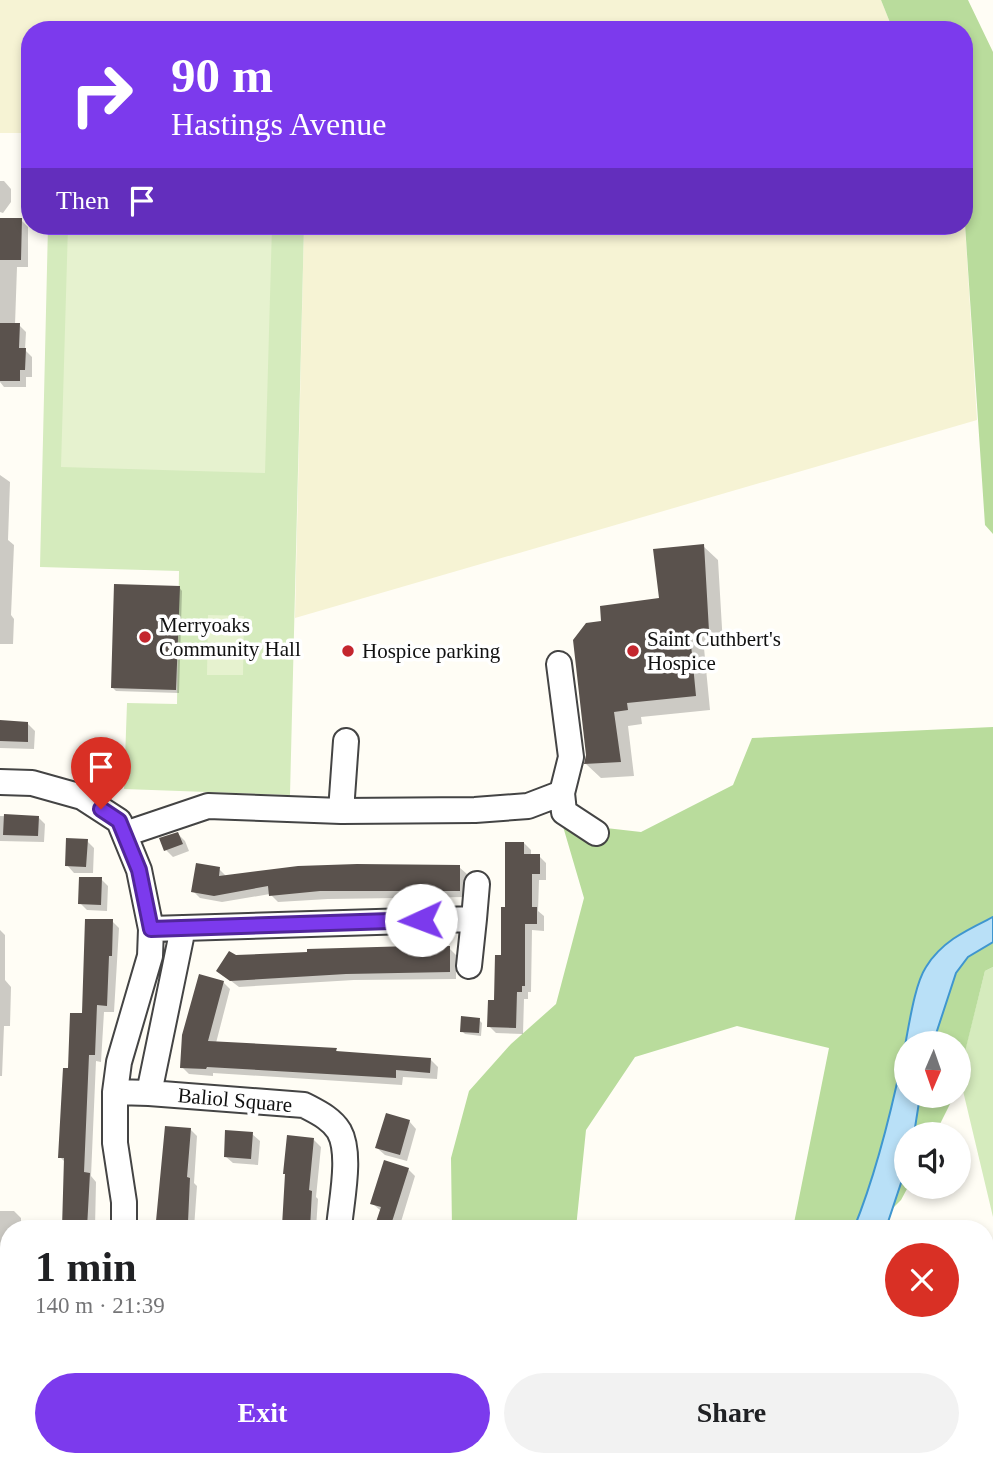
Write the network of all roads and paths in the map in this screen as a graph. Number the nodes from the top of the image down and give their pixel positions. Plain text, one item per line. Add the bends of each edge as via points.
1 (559, 664) dead end
2 (346, 741) dead end
3 (0, 782) edge
4 (562, 793) junction
5 (341, 811) junction
6 (596, 833) dead end
7 (125, 834) junction
8 (477, 884) dead end
9 (474, 919) junction
10 (183, 928) junction
11 (151, 929) junction
12 (469, 966) dead end
13 (115, 1093) junction
14 (149, 1093) junction
15 (124, 1220) edge
16 (340, 1220) edge

1 - 4 street via 571,757
2 - 5 street
3 - 7 street via 33,783 82,797 119,821
4 - 5 street via 528,806
4 - 6 street via 564,812
5 - 7 street via 208,806
7 - 11 street via 139,870
8 - 9 street
9 - 10 street
9 - 12 street
10 - 11 street
10 - 14 street
11 - 13 street via 150,956 119,1062
13 - 14 street, Baliol Square
13 - 15 street via 115,1143
14 - 16 street, Baliol Square via 304,1105 326,1117 346,1149

